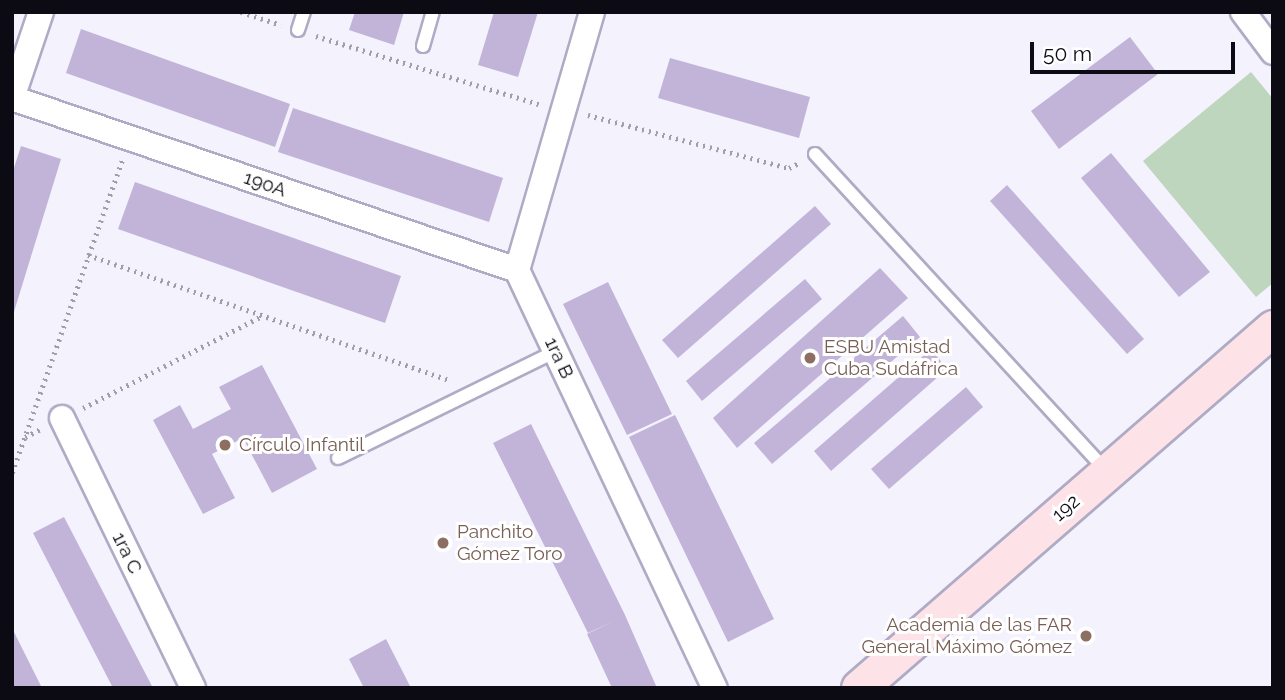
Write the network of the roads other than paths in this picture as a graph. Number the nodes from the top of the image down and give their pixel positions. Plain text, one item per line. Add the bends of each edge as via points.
1 (41, 12) edge
2 (304, 12) edge
3 (433, 12) edge
4 (592, 12) edge
5 (1241, 13) edge
6 (298, 30) road end
7 (423, 46) dead end
8 (1273, 52) edge
9 (12, 98) edge
10 (815, 154) road end
11 (517, 270) junction
12 (1273, 328) edge
13 (556, 351) junction
14 (62, 418) road end
15 (338, 458) dead end
16 (1107, 471) junction
17 (193, 688) edge
18 (715, 688) edge
19 (859, 688) edge

1 - 9 street
2 - 6 lane
3 - 7 lane
4 - 11 street
5 - 8 street
9 - 11 street, 190A
10 - 16 lane
11 - 13 street, 1ra B
12 - 16 street, 192
13 - 15 lane
13 - 18 street, 1ra B
14 - 17 street, 1ra C
16 - 19 street, 192

